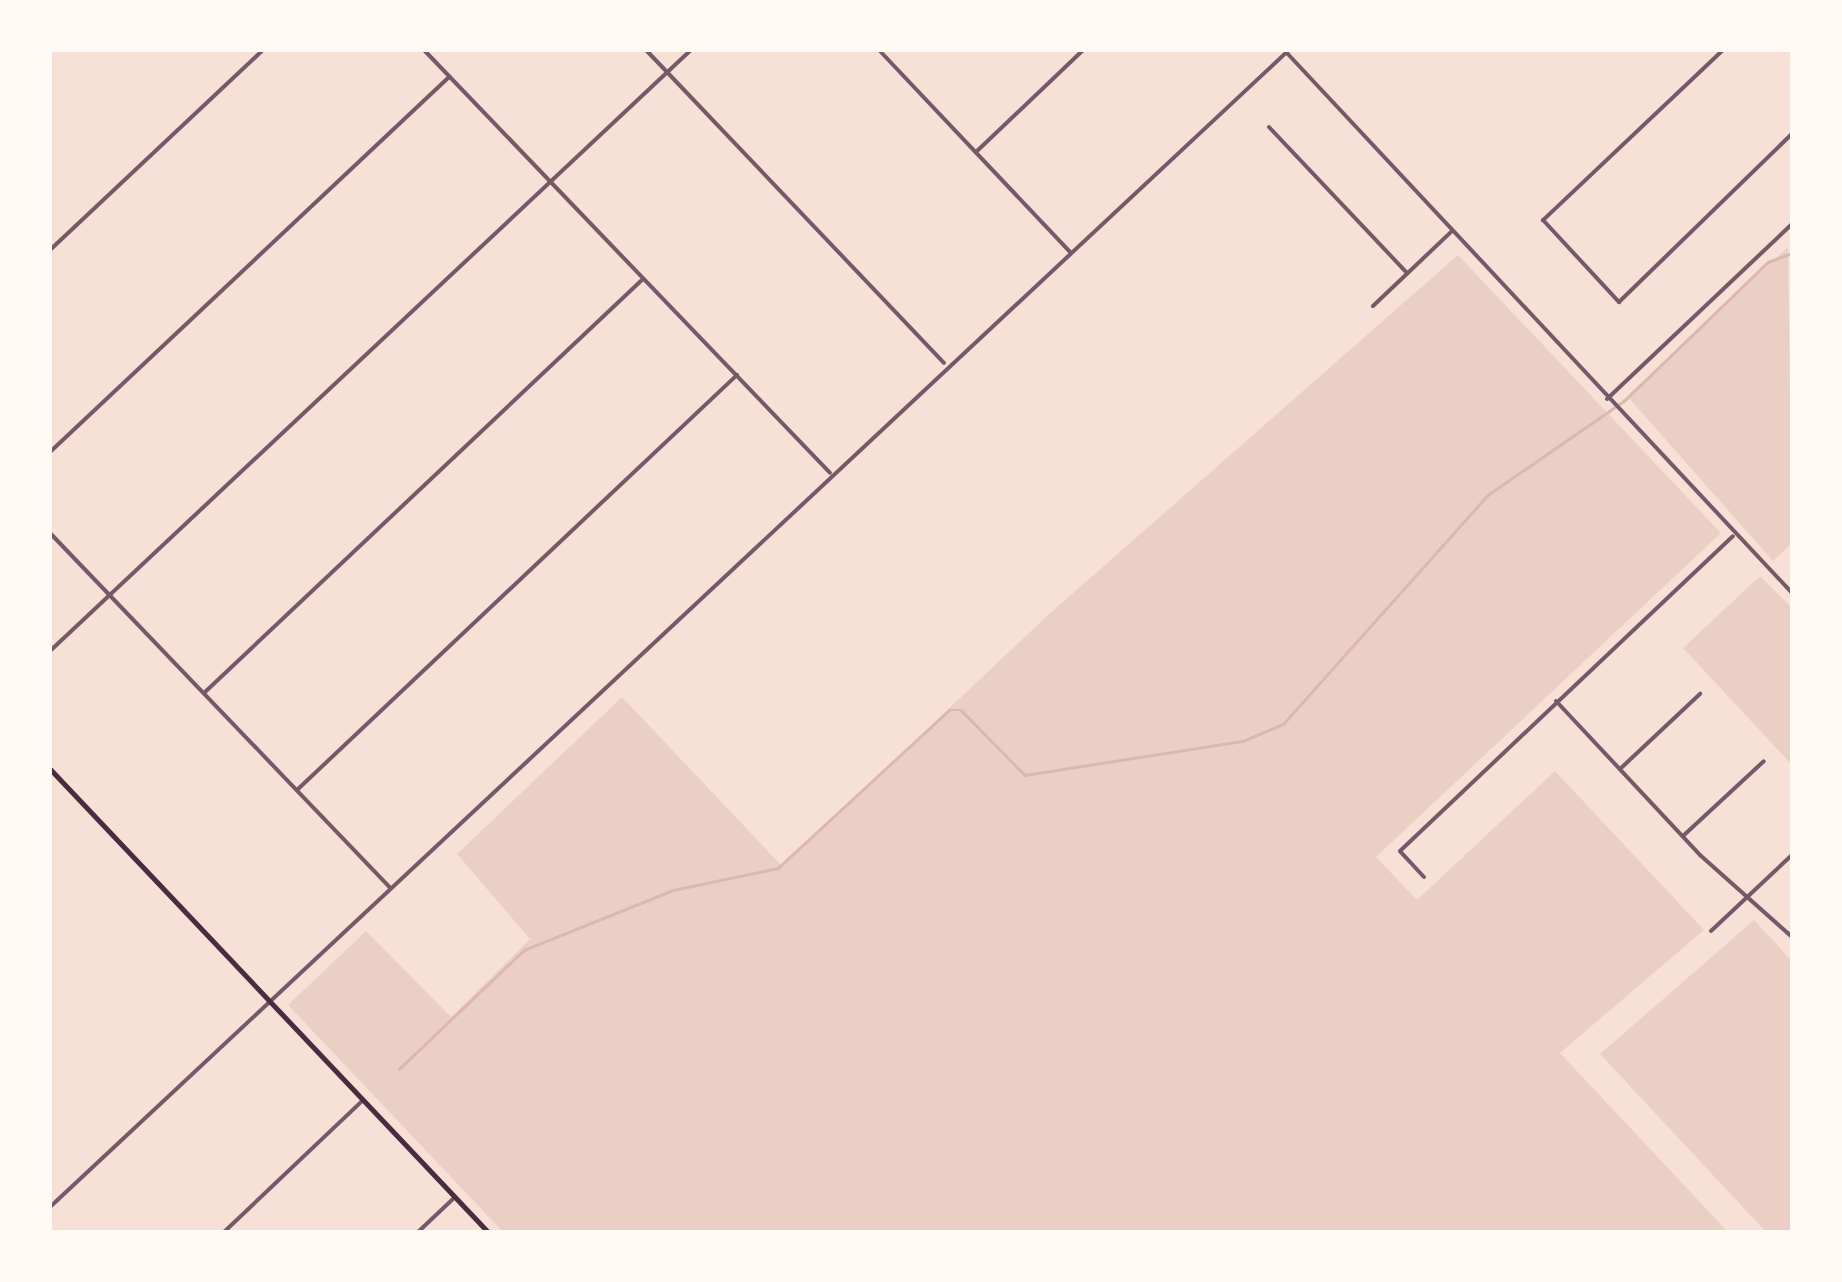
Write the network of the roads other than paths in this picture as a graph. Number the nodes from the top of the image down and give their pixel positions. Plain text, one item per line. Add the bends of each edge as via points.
1 (264, 50) edge
2 (424, 50) edge
3 (646, 50) edge
4 (690, 50) edge
5 (889, 50) edge
6 (1083, 50) edge
7 (1722, 50) edge
8 (1288, 51) edge
9 (881, 52) edge
10 (666, 72) junction
11 (450, 77) junction
12 (1268, 127) dead end
13 (1790, 139) edge
14 (976, 152) junction
15 (549, 181) junction
16 (1792, 224) edge
17 (1451, 232) junction
18 (50, 250) edge
19 (1071, 254) junction
20 (1406, 273) junction
21 (643, 279) junction
22 (1372, 306) dead end
23 (944, 363) junction
24 (737, 375) junction
25 (1608, 399) junction
26 (50, 452) edge
27 (830, 473) junction
28 (50, 532) edge
29 (1734, 536) junction
30 (1792, 593) edge
31 (110, 595) junction
32 (50, 651) edge
33 (204, 692) junction
34 (1700, 694) dead end
35 (1556, 701) junction
36 (1764, 761) dead end
37 (1620, 768) junction
38 (50, 769) edge
39 (297, 790) junction
40 (1683, 836) junction
41 (1792, 855) edge
42 (1424, 877) dead end
43 (390, 888) junction
44 (1752, 893) junction
45 (1712, 930) dead end
46 (1792, 937) edge
47 (268, 1000) junction
48 (363, 1100) junction
49 (455, 1197) junction
50 (50, 1207) edge
51 (224, 1232) edge
52 (418, 1232) edge
53 (488, 1232) edge

1 - 18 street
2 - 11 street
3 - 10 street
4 - 10 street
5 - 9 street
6 - 14 street
7 - 13 street via 1543,220 1619,302
8 - 17 street
8 - 19 street
9 - 14 street
10 - 15 street
10 - 23 street
11 - 15 street
11 - 26 street
12 - 20 street
14 - 19 street
15 - 21 street
15 - 31 street
16 - 25 street
17 - 20 street
17 - 25 street
19 - 23 street
20 - 22 street
21 - 24 street
21 - 33 street
23 - 27 street
24 - 27 street
24 - 39 street
25 - 29 street
27 - 43 street
28 - 31 street
29 - 30 street
29 - 35 street
31 - 32 street
31 - 33 street
33 - 39 street
34 - 37 street
35 - 37 street
35 - 42 street via 1400,851
36 - 40 street
37 - 40 street
38 - 47 main road
39 - 43 street
40 - 44 street
41 - 44 street
43 - 47 street
44 - 45 street
44 - 46 street
47 - 48 main road
47 - 50 street
48 - 49 main road
48 - 51 street
49 - 52 street
49 - 53 main road

